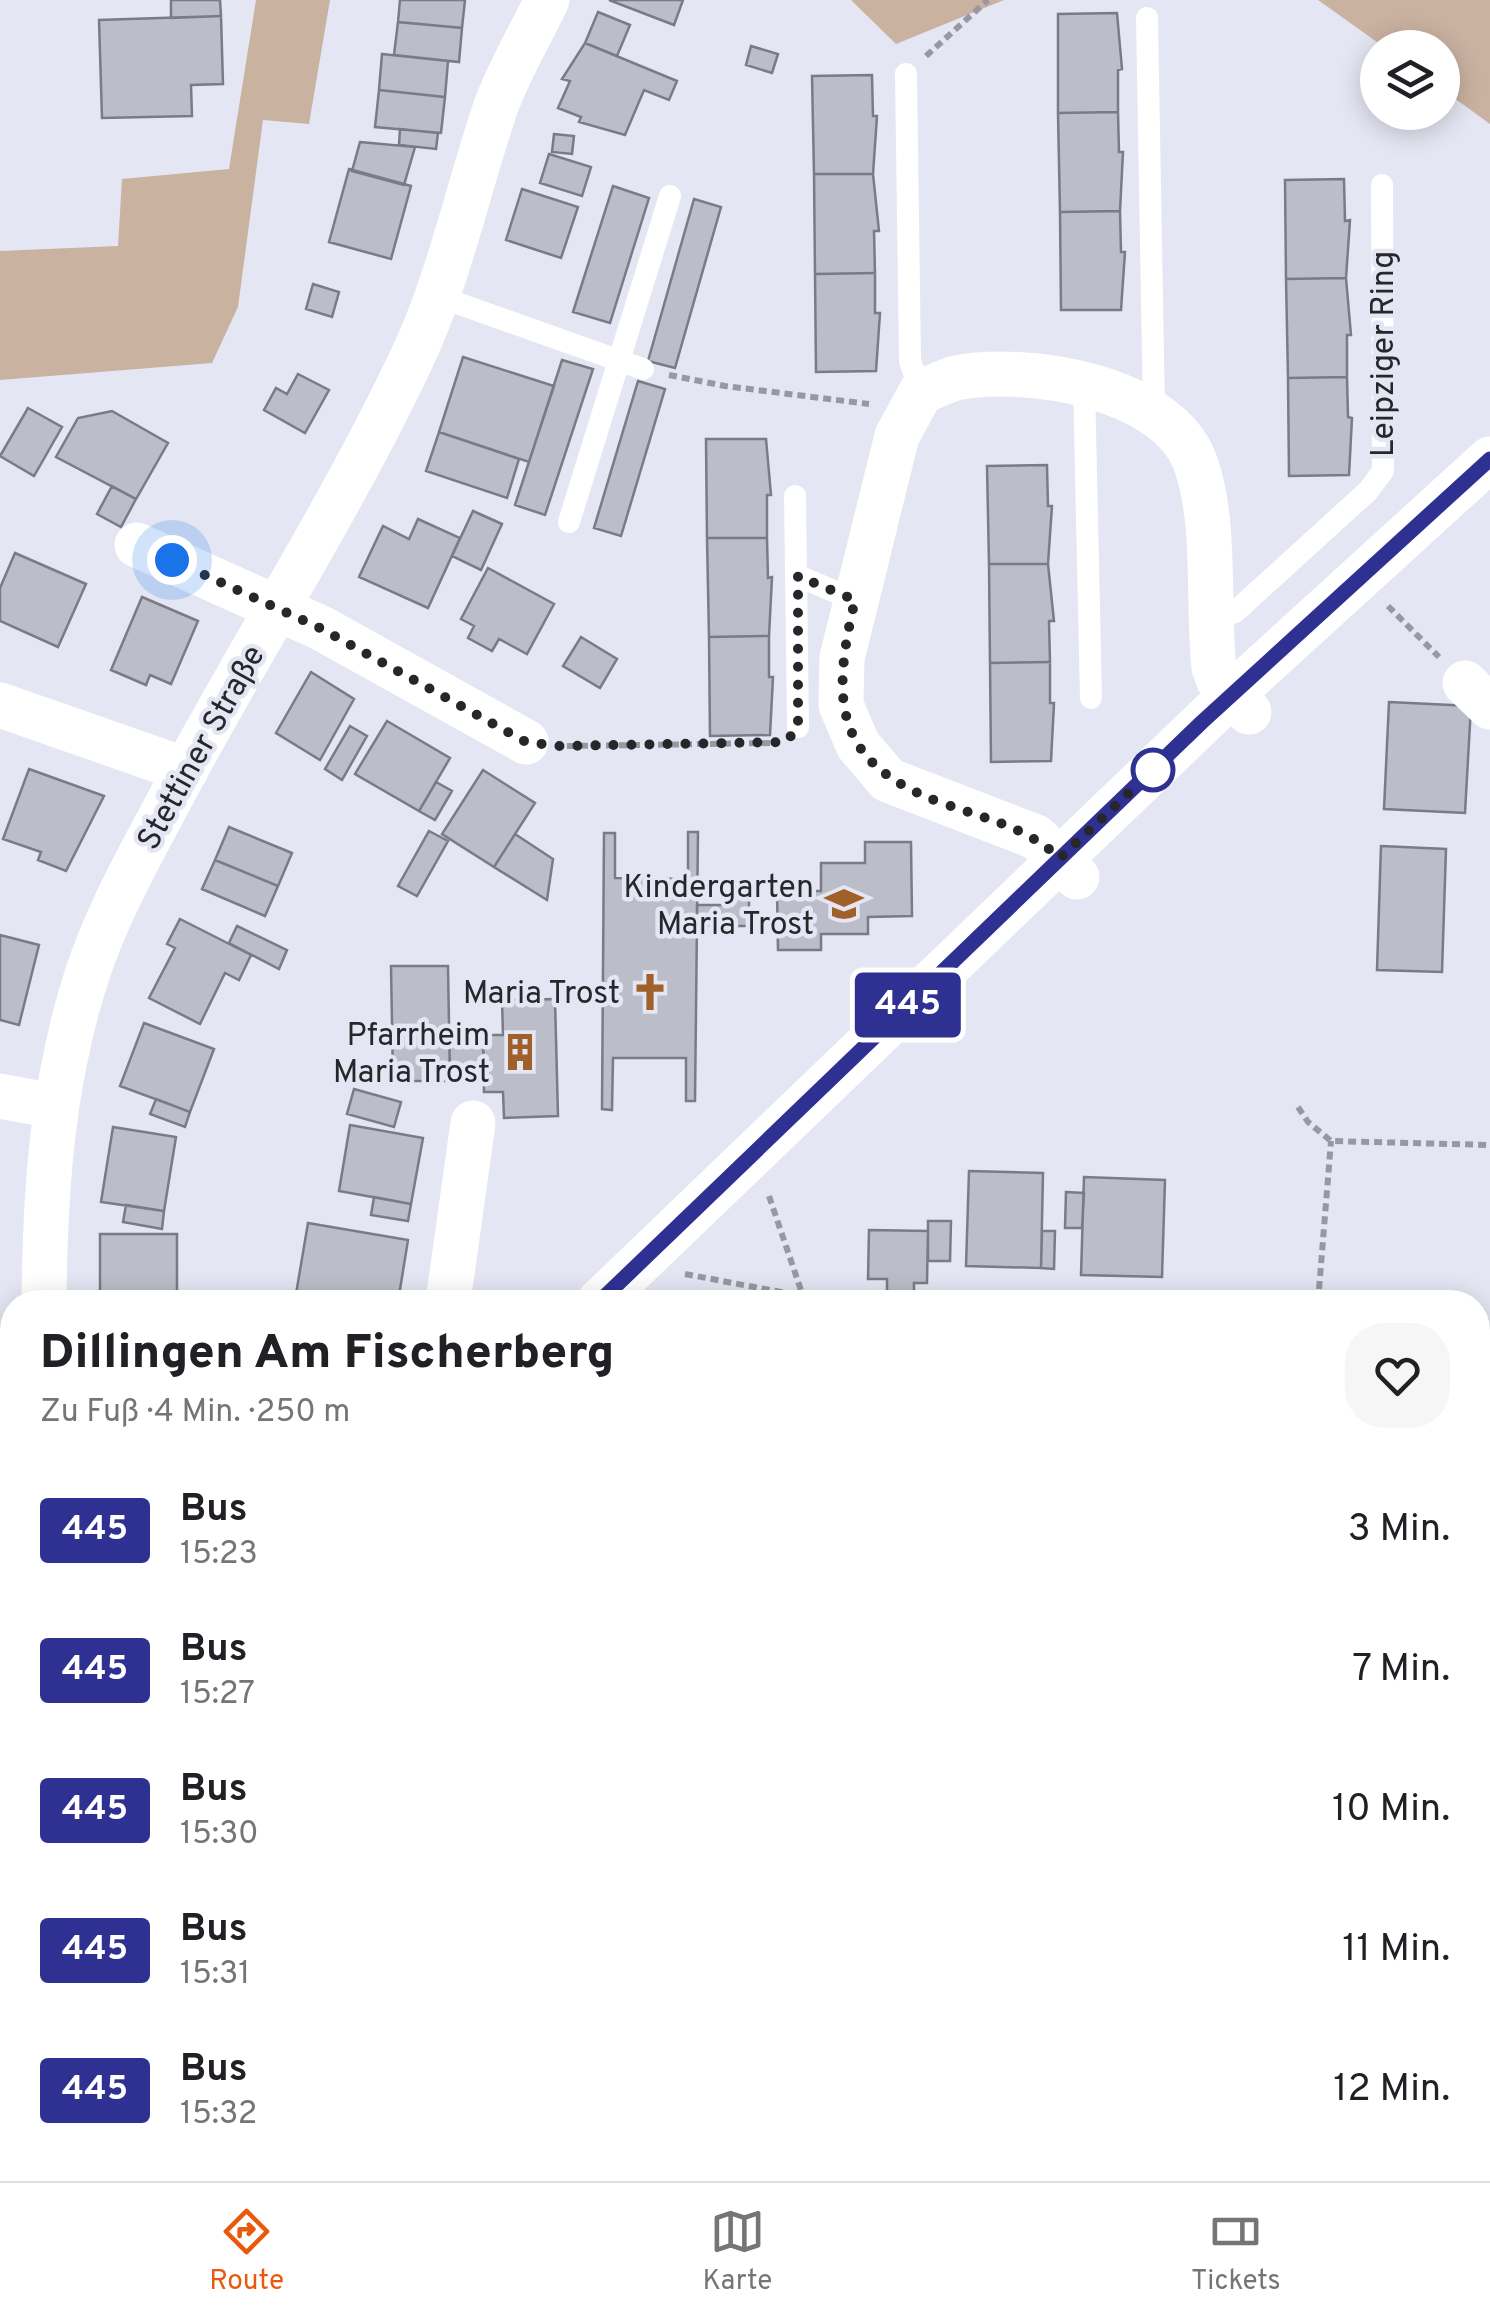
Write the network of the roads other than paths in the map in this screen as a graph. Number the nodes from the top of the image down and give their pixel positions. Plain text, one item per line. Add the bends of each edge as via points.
1 (547, 0) edge
2 (1147, 18) dead end
3 (906, 74) road end
4 (1382, 184) dead end
5 (670, 196) dead end
6 (437, 296) junction
7 (632, 366) junction
8 (1084, 384) junction
9 (914, 400) junction
10 (1154, 412) junction
11 (1490, 459) edge
12 (1490, 494) edge
13 (795, 496) dead end
14 (569, 522) dead end
15 (138, 545) dead end
16 (798, 576) junction
17 (855, 600) junction
18 (276, 607) junction
19 (1209, 622) junction
20 (1091, 698) dead end
21 (0, 704) edge
22 (1240, 704) junction
23 (798, 727) road end
24 (526, 742) road end
25 (186, 770) junction
26 (1068, 867) junction
27 (0, 1096) edge
28 (54, 1106) junction
29 (473, 1123) dead end
30 (44, 1290) edge
31 (450, 1290) edge
32 (612, 1290) edge
33 (648, 1290) edge

1 - 6 street, Stettiner Straße via 497,104
2 - 10 lane
3 - 9 lane
4 - 19 lane, Leipziger Ring via 1383,471 1234,612
5 - 7 lane
6 - 7 lane
6 - 18 street, Stettiner Straße via 370,443
7 - 14 lane
8 - 9 street via 1010,374 956,378
8 - 10 street
8 - 20 lane
9 - 17 street
10 - 19 street via 1194,459 1204,499
11 - 22 street
12 - 22 street
13 - 16 lane
15 - 18 street
16 - 17 lane
16 - 23 lane
17 - 26 street via 842,658 841,705 858,745 888,780 1036,837
18 - 24 street
18 - 25 street, Stettiner Straße
19 - 22 street via 1214,668
21 - 25 street
22 - 26 street
25 - 28 street, Stettiner Straße via 88,970
26 - 32 street
26 - 33 street
27 - 28 street
28 - 30 street, Stettiner Straße
29 - 31 street

